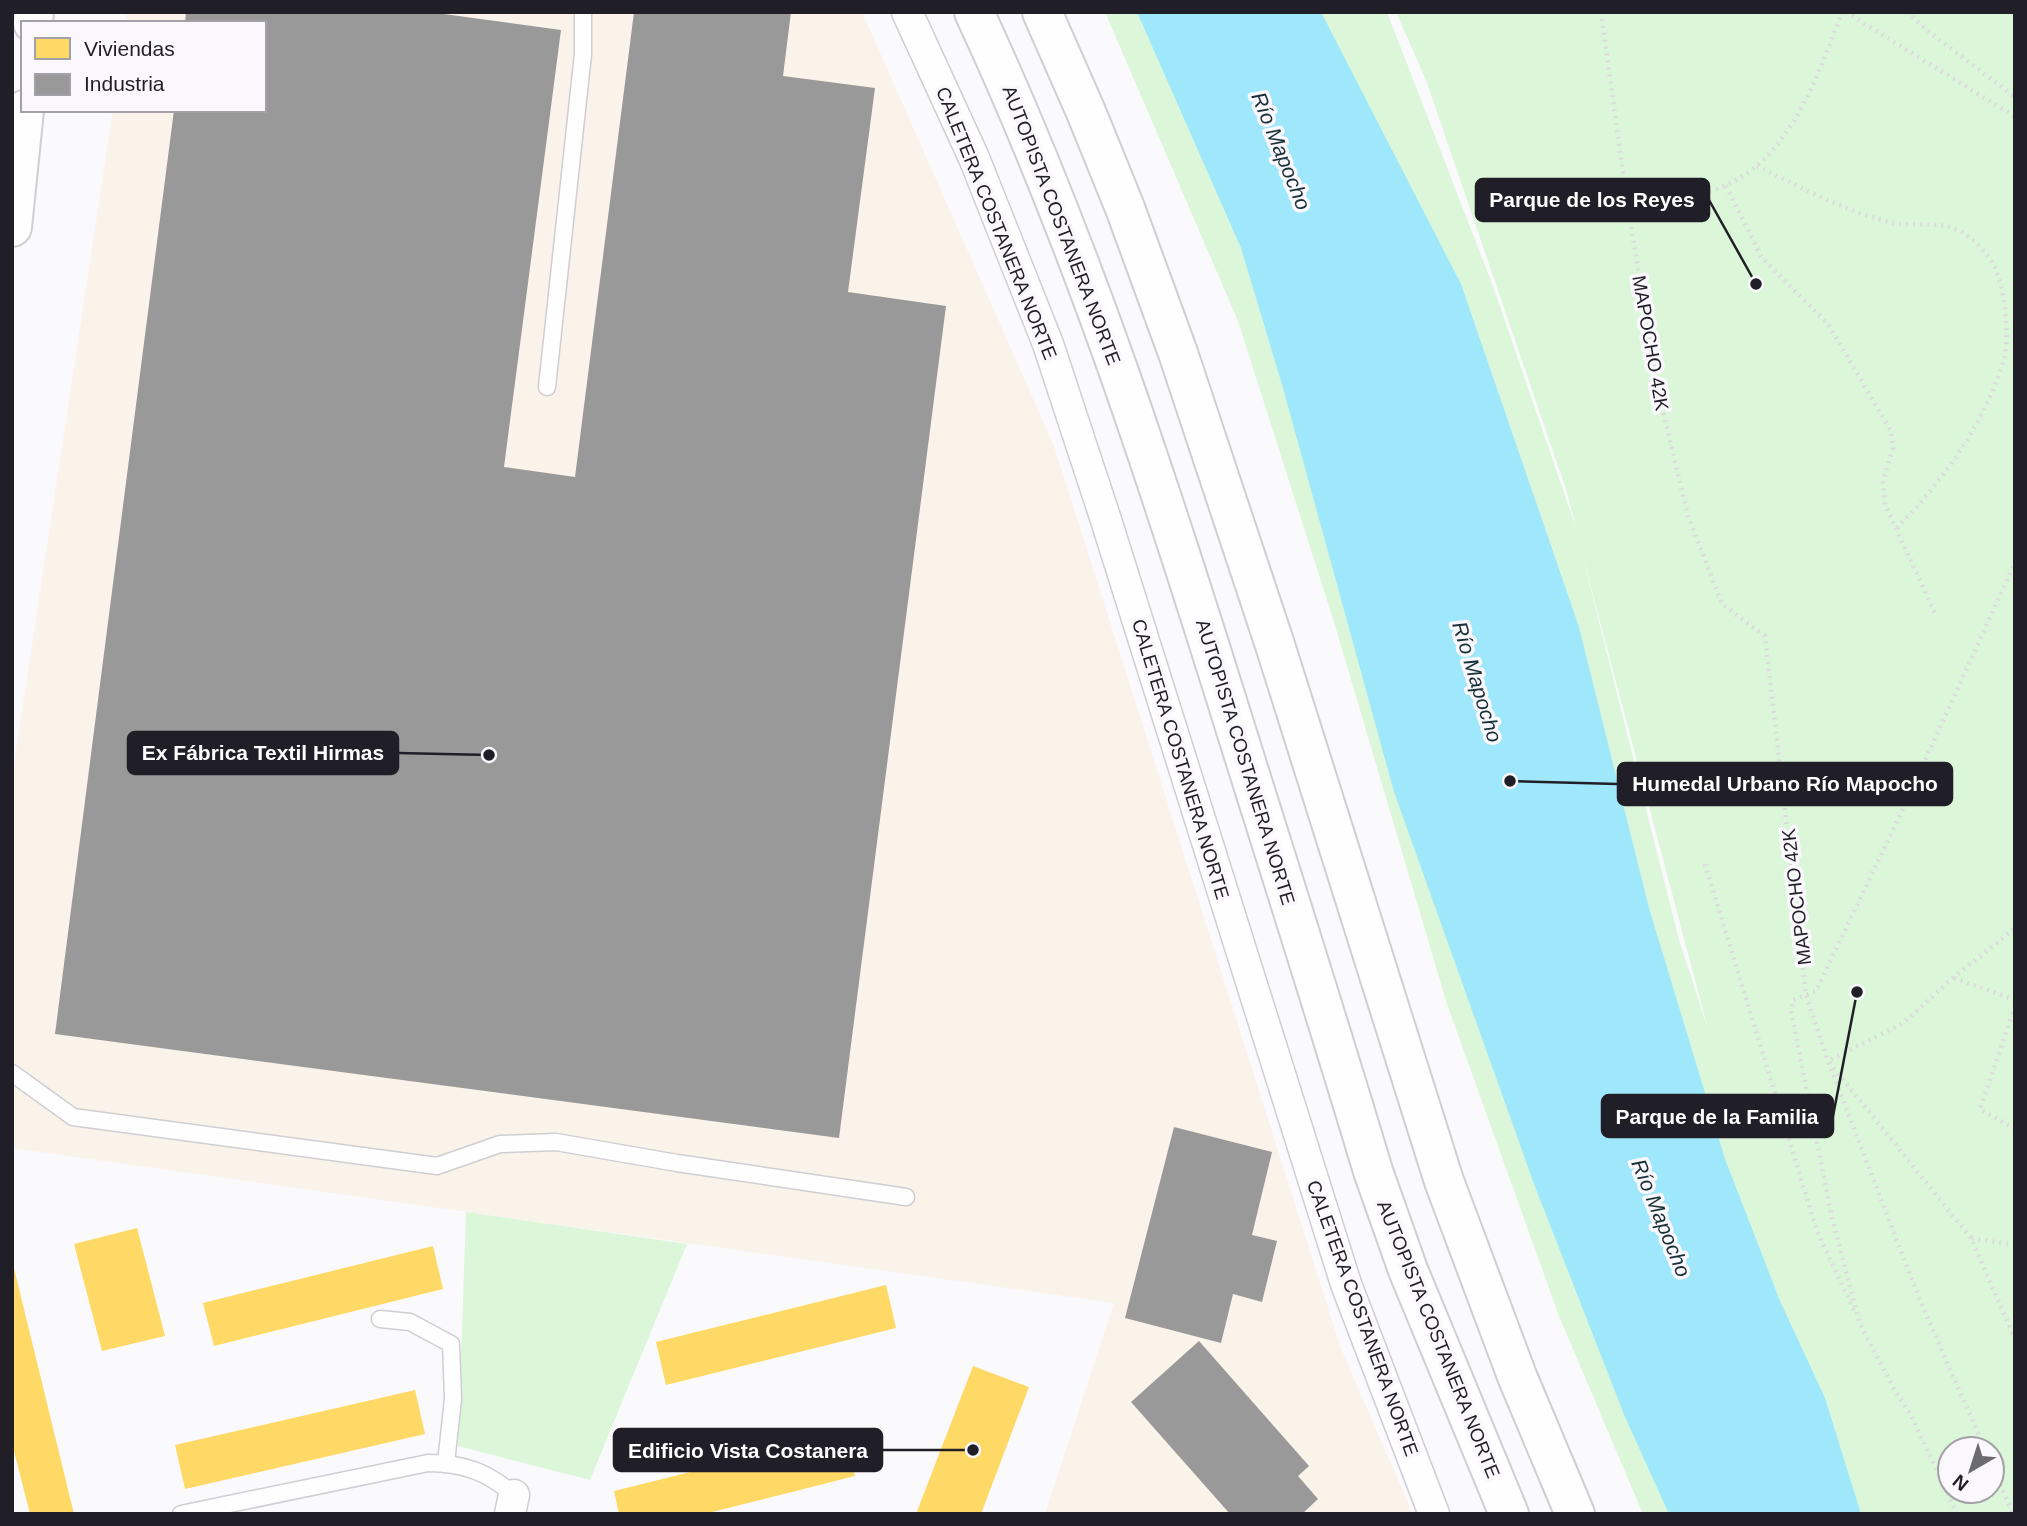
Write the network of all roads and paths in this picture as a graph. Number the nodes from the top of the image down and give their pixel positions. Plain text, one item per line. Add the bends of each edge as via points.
1 (583, 12) edge
2 (908, 12) edge
3 (974, 12) edge
4 (1042, 12) edge
5 (1601, 12) edge
6 (1844, 12) edge
7 (1908, 12) edge
8 (2015, 97) edge
9 (24, 112) edge
10 (2015, 117) edge
11 (1757, 166) junction
12 (1726, 186) junction
13 (1626, 194) junction
14 (12, 227) edge
15 (547, 387) dead end
16 (1897, 528) junction
17 (2015, 562) edge
18 (1935, 613) dead end
19 (1705, 864) dead end
20 (2015, 928) edge
21 (1953, 978) junction
22 (1806, 995) junction
23 (2015, 1000) edge
24 (2015, 1006) edge
25 (1828, 1061) junction
26 (12, 1073) edge
27 (2015, 1129) edge
28 (906, 1197) dead end
29 (1971, 1238) junction
30 (2015, 1245) edge
31 (380, 1319) dead end
32 (1860, 1324) junction
33 (2015, 1339) edge
34 (1979, 1435) edge
35 (446, 1463) junction
36 (2006, 1498) edge
37 (512, 1504) edge
38 (181, 1514) edge
39 (1434, 1514) edge
40 (1509, 1514) edge
41 (1575, 1514) edge
42 (1957, 1514) edge
43 (2013, 1514) edge

1 - 15 lane via 583,54
2 - 39 street, CALETERA COSTANERA NORTE via 974,158 1048,344 1346,1284
3 - 40 main road, AUTOPISTA COSTANERA NORTE via 1012,93 1089,285 1170,518 1378,1184 1408,1270
4 - 41 main road via 1125,208 1178,353 1444,1181
5 - 13 path, MAPOCHO 42K
6 - 10 path
6 - 11 path via 1799,110 1783,138
7 - 8 path
9 - 14 main road
11 - 12 path
11 - 16 path via 1860,212 1895,223 1959,230 1986,252 1999,273 2006,311 2005,353 1987,403 1945,473
12 - 13 path via 1682,197
12 - 16 path via 1762,258 1828,324 1891,431 1893,448 1883,481 1885,505
13 - 22 path, MAPOCHO 42K via 1657,386 1688,516 1722,604 1765,636
16 - 18 path
17 - 22 path via 1816,991
19 - 32 path via 1817,1231
20 - 21 path
21 - 23 path
21 - 25 path via 1903,1023
22 - 25 path, MAPOCHO 42K
22 - 32 path via 1793,1000 1791,1011 1832,1218
24 - 27 path via 1980,1109
25 - 29 path
25 - 34 path, MAPOCHO 42K via 1921,1303
26 - 28 lane via 73,1117 437,1166 500,1144 556,1142
29 - 30 path
29 - 33 path
31 - 35 lane via 410,1322 451,1344 453,1399
32 - 42 path via 1911,1415
35 - 37 lane via 483,1472
35 - 38 lane
36 - 43 path

